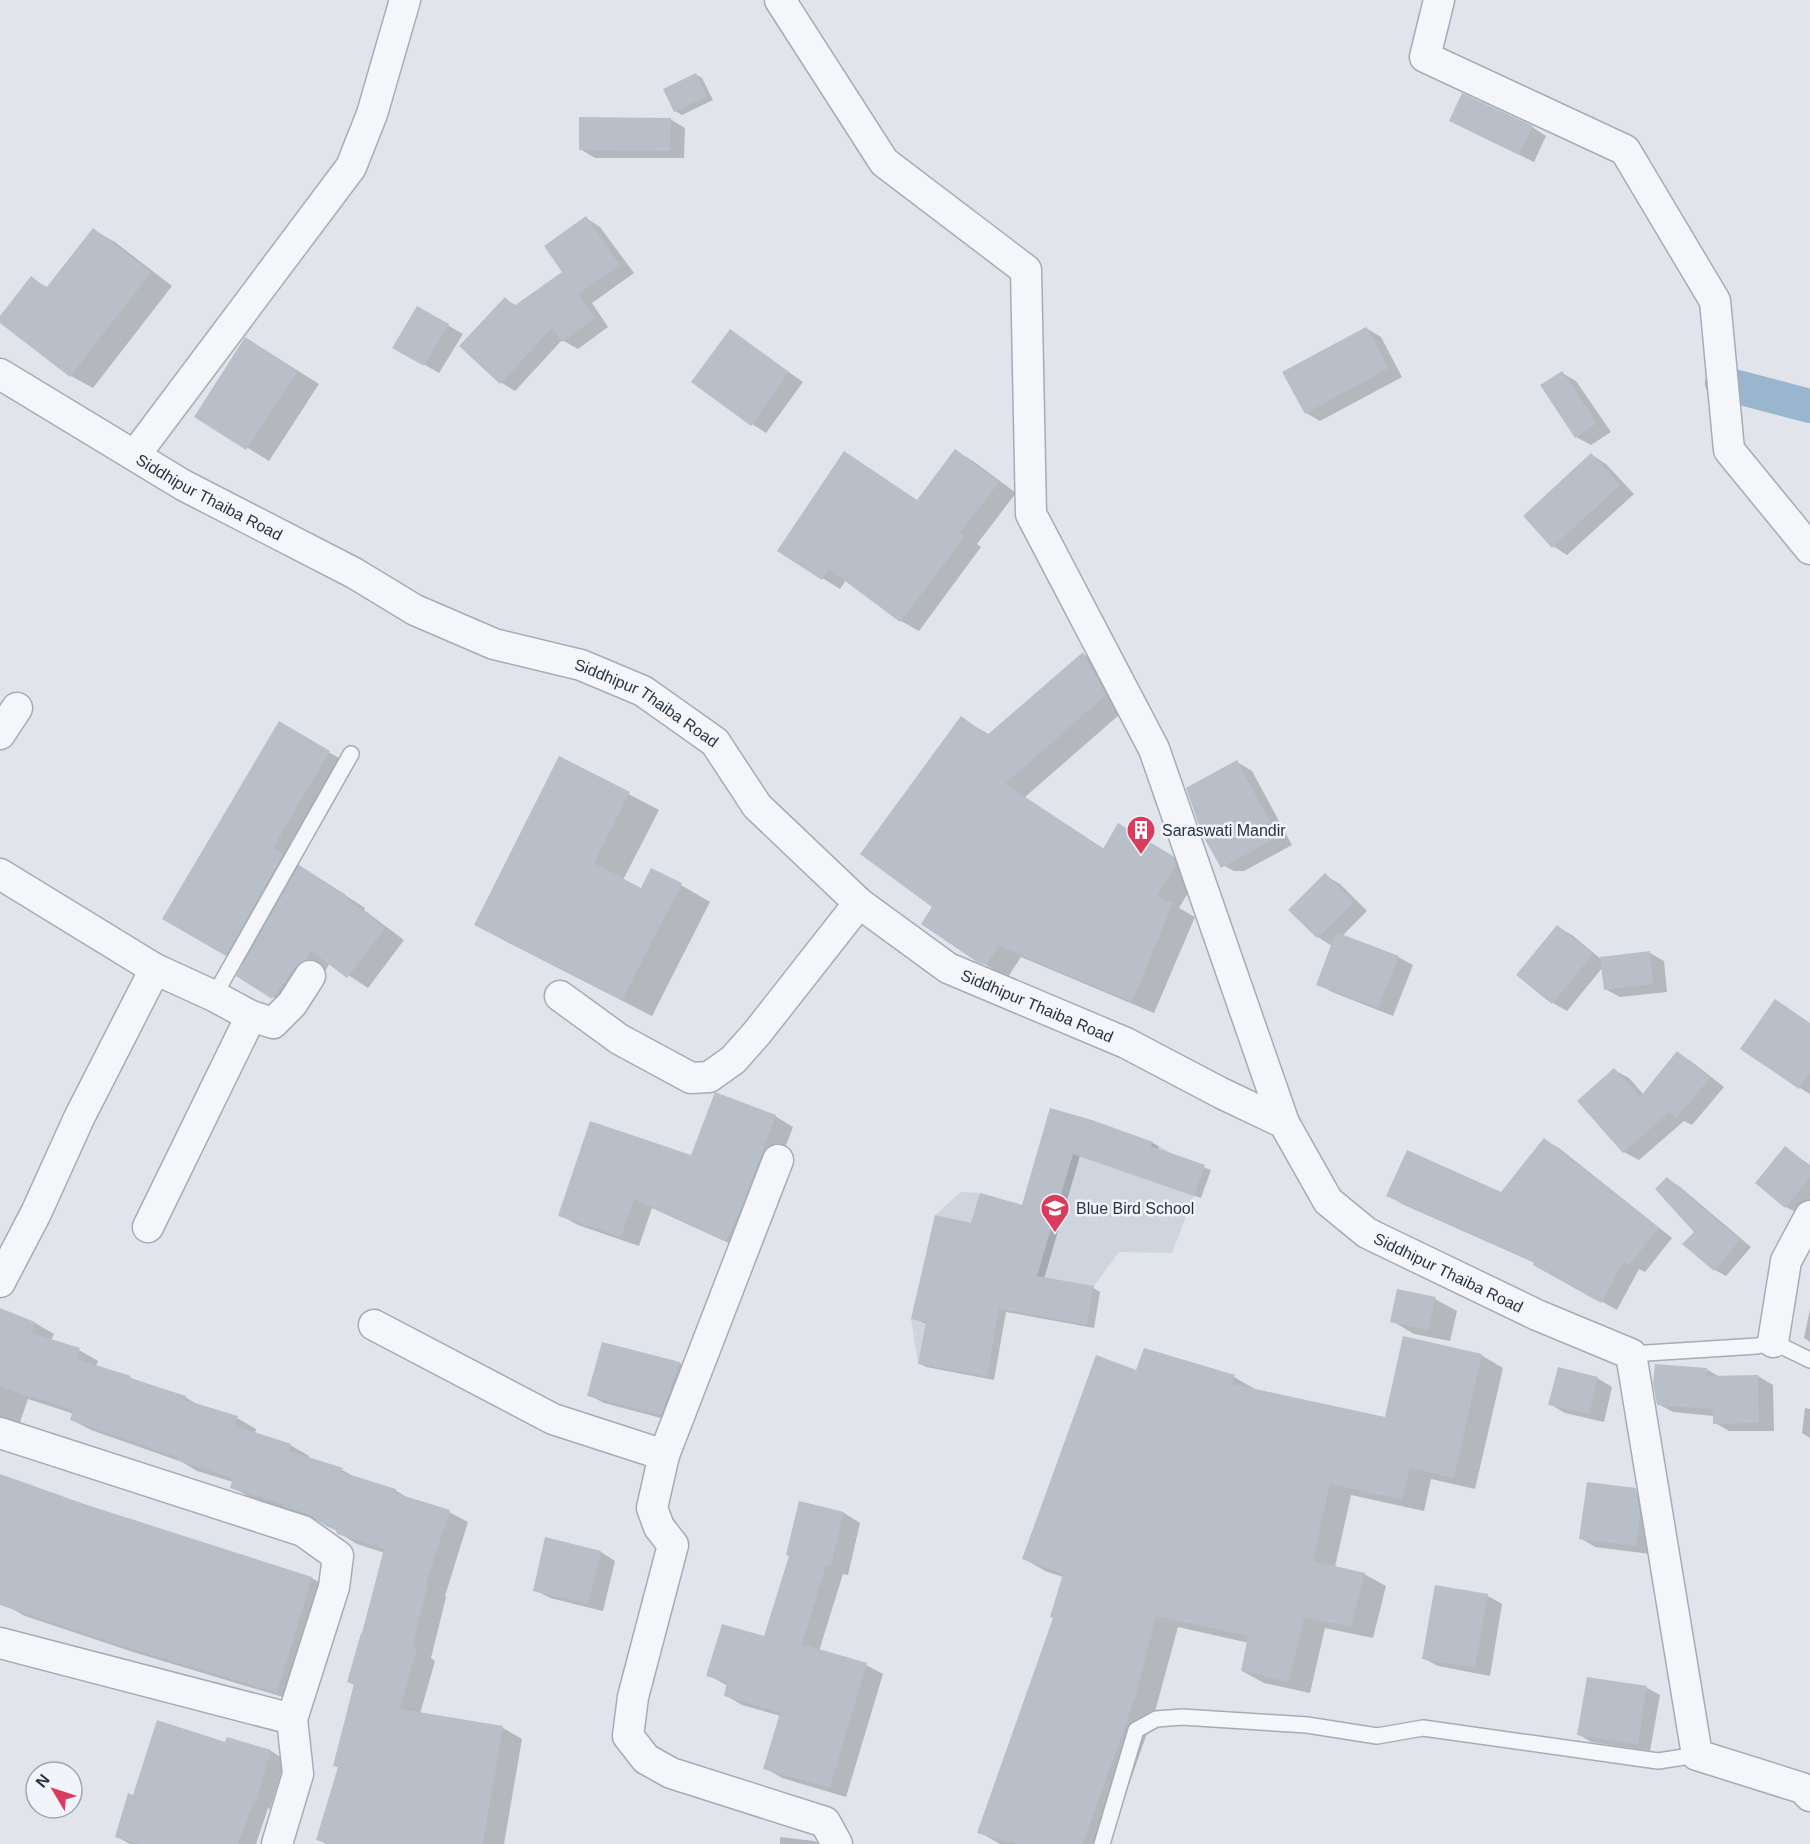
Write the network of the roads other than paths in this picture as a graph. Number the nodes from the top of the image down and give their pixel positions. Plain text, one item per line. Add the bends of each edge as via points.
1 (405, 0) edge
2 (780, 0) edge
3 (1439, 0) edge
4 (0, 374) edge
5 (135, 455) junction
6 (1810, 549) edge
7 (17, 708) dead end
8 (0, 734) edge
9 (351, 754) dead end
10 (0, 874) edge
11 (859, 903) junction
12 (155, 969) junction
13 (310, 976) dead end
14 (214, 996) junction
15 (560, 996) dead end
16 (251, 1016) junction
17 (1284, 1123) junction
18 (778, 1160) dead end
19 (1810, 1216) edge
20 (148, 1227) dead end
21 (0, 1282) edge
22 (374, 1325) dead end
23 (1773, 1342) junction
24 (1631, 1354) junction
25 (1810, 1360) edge
26 (0, 1433) edge
27 (664, 1455) junction
28 (0, 1643) edge
29 (292, 1719) junction
30 (1697, 1755) junction
31 (1810, 1796) edge
32 (277, 1844) edge
33 (837, 1844) edge
34 (1102, 1844) edge

1 - 5 street via 372,114 351,167
2 - 17 street via 884,162 1026,270 1031,514 1154,749
3 - 6 street via 1425,57 1624,150 1715,301 1729,450
4 - 5 street, Siddhipur Thaiba Road
5 - 11 street, Siddhipur Thaiba Road via 415,610 494,644 581,665 643,691 715,742 757,806
7 - 8 street
9 - 14 lane
10 - 12 street
11 - 15 street via 757,1033 733,1060 709,1077 691,1078 619,1039
11 - 17 street, Siddhipur Thaiba Road via 948,968 1126,1042
12 - 14 street
12 - 21 street
13 - 16 street via 292,1004 273,1023
14 - 16 street
16 - 20 street
17 - 24 street, Siddhipur Thaiba Road via 1328,1201 1367,1233 1537,1315
18 - 27 street
19 - 23 street via 1786,1261
22 - 27 street via 553,1419
23 - 24 lane
23 - 25 lane
24 - 30 street
26 - 29 street via 303,1531 338,1556 334,1587
27 - 33 street via 652,1508 659,1527 673,1545 633,1697 628,1736 646,1759 671,1773 825,1822
28 - 29 street
29 - 32 street via 298,1774
30 - 31 street via 1802,1788
30 - 34 lane via 1658,1761 1423,1728 1377,1737 1307,1725 1182,1717 1156,1719 1136,1730

